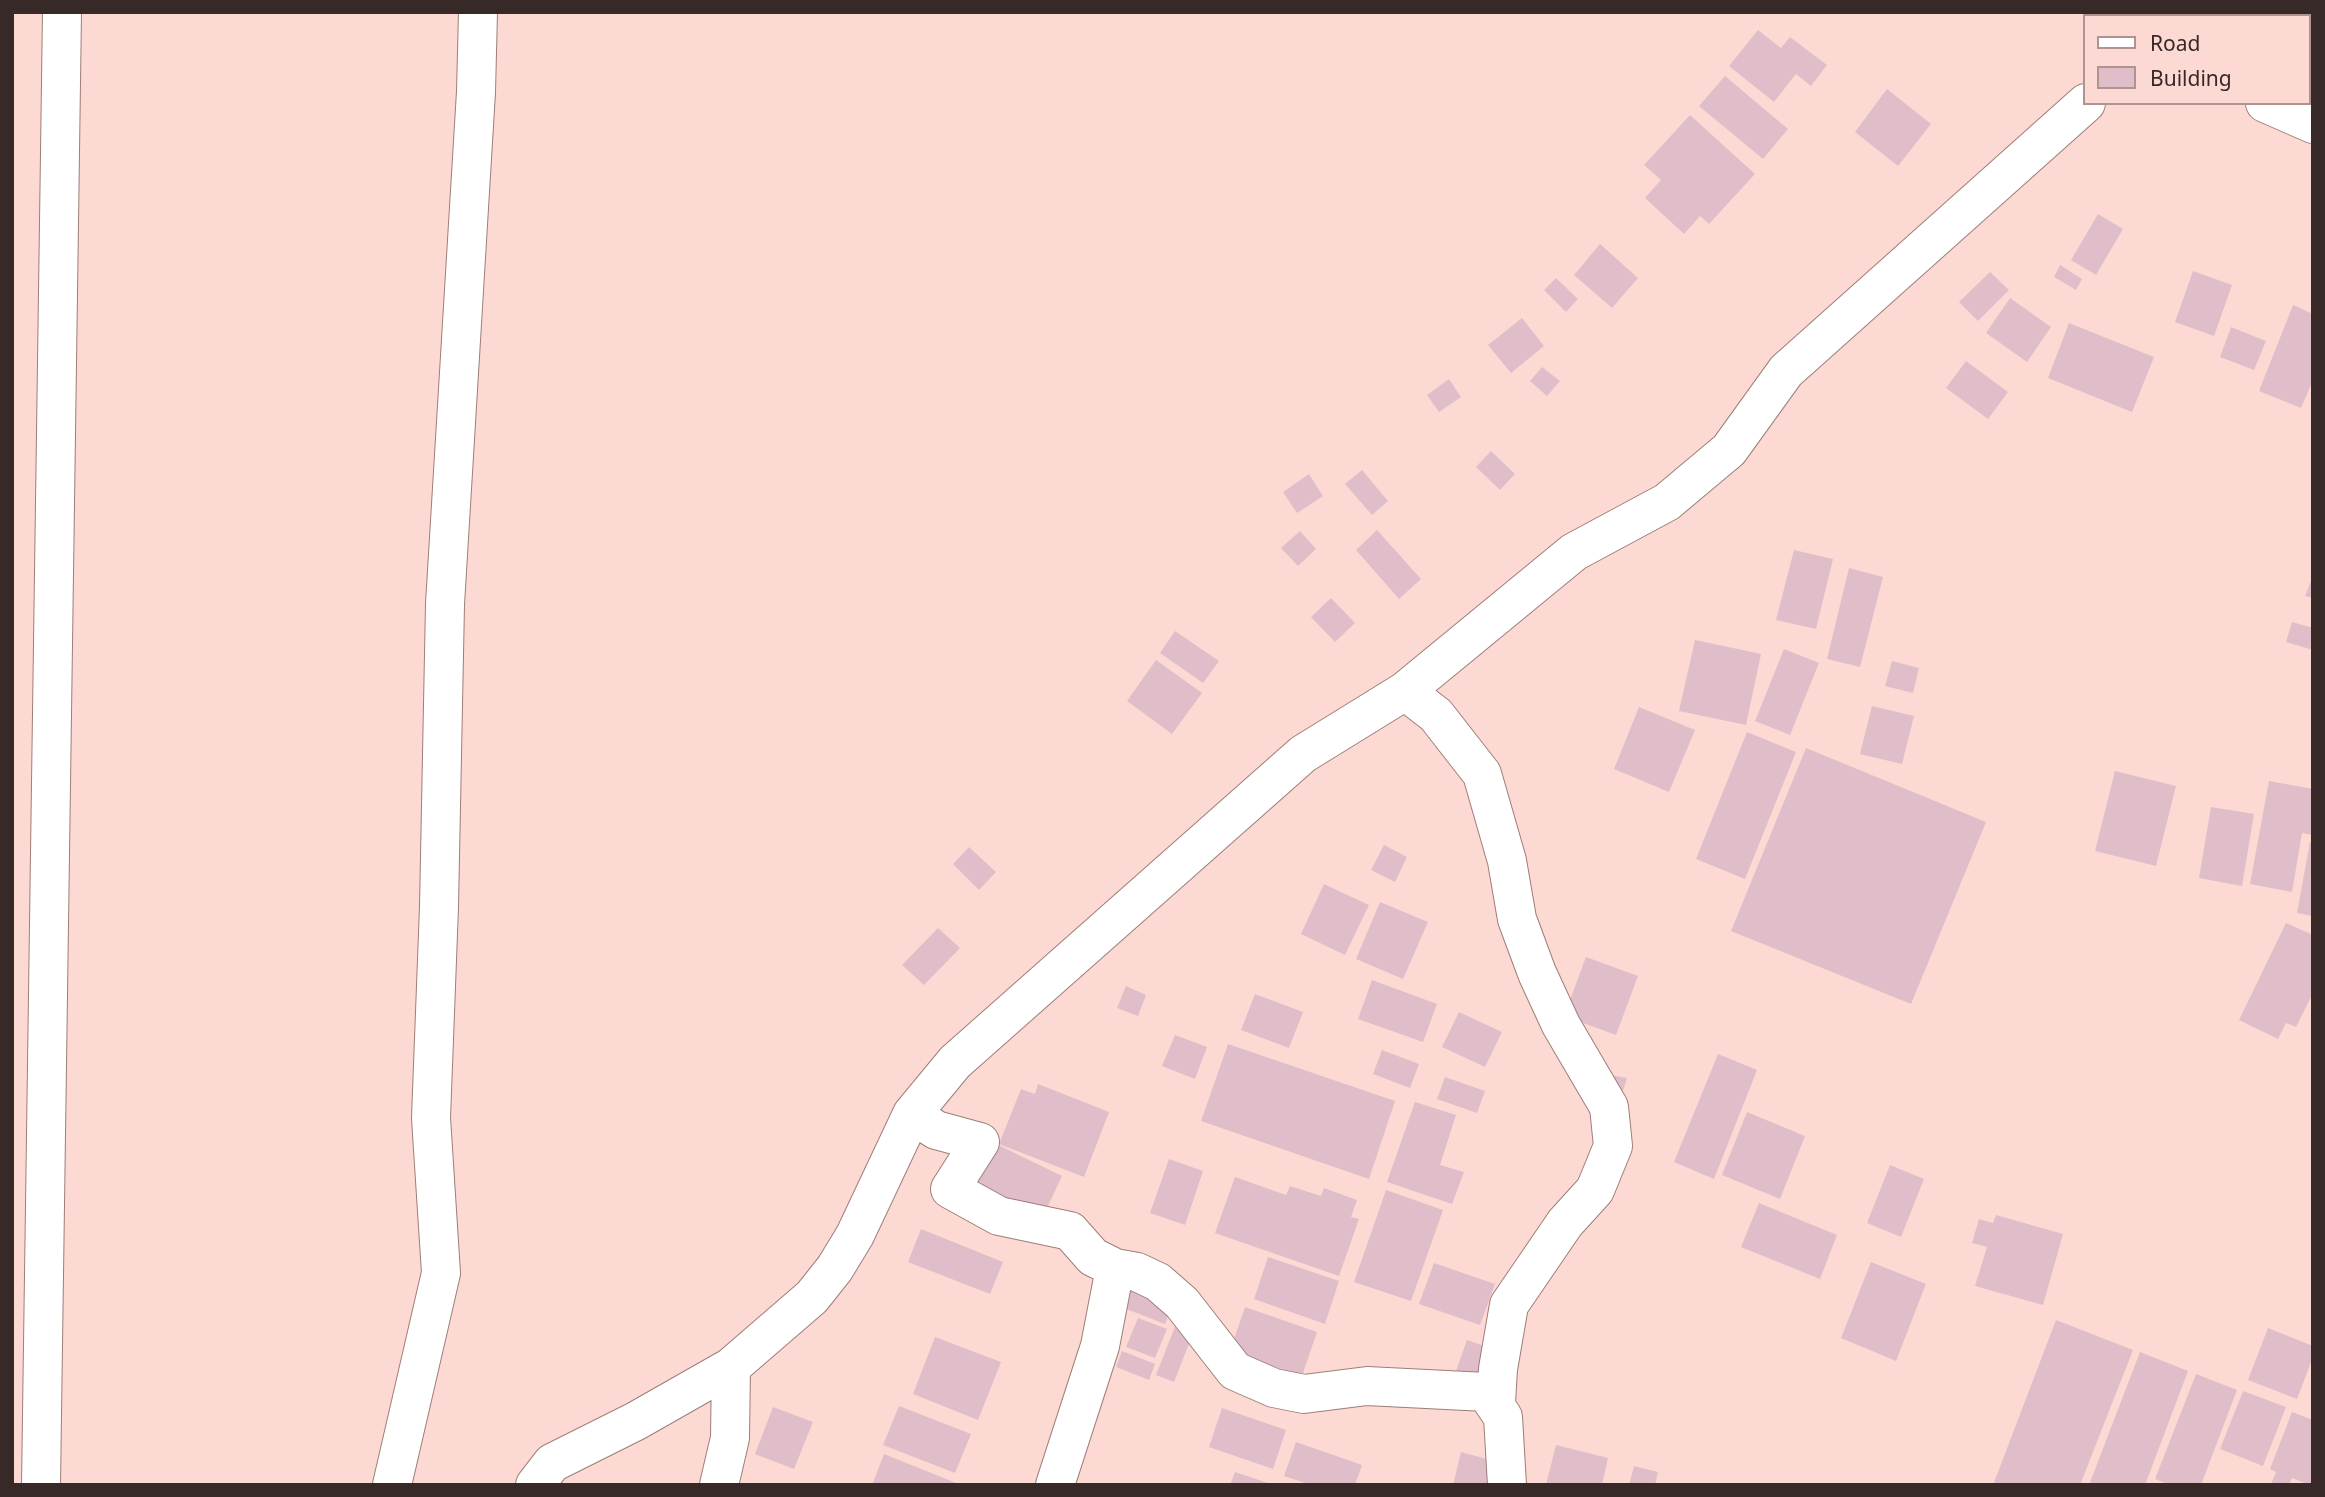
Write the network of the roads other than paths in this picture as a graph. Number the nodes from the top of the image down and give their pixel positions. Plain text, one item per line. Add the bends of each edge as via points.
1 (62, 12) edge
2 (478, 12) edge
3 (2084, 105) edge
4 (2270, 105) edge
5 (2313, 124) edge
6 (1405, 691) junction
7 (912, 1114) junction
8 (1115, 1268) junction
9 (731, 1367) junction
10 (1496, 1403) junction
11 (41, 1485) edge
12 (392, 1485) edge
13 (535, 1485) edge
14 (719, 1485) edge
15 (1055, 1485) edge
16 (1507, 1485) edge

1 - 11 street
2 - 12 street via 445,604 431,1118 441,1273
3 - 6 street via 1786,371 1729,450 1667,502 1574,552
4 - 5 street
6 - 7 street via 1303,754 955,1062
6 - 10 street via 1436,715 1482,774 1507,861 1517,919 1537,973 1609,1107 1613,1146 1595,1190 1565,1223 1509,1305
7 - 8 street via 936,1130 980,1142 950,1189 999,1216 1070,1231 1093,1257
7 - 9 street via 855,1235 824,1284
8 - 10 street via 1158,1282 1182,1303 1235,1371 1274,1388 1304,1394 1367,1386 1458,1388 1486,1392
8 - 15 street via 1100,1346
9 - 13 street via 552,1463
9 - 14 street via 730,1438
10 - 16 street via 1503,1417

